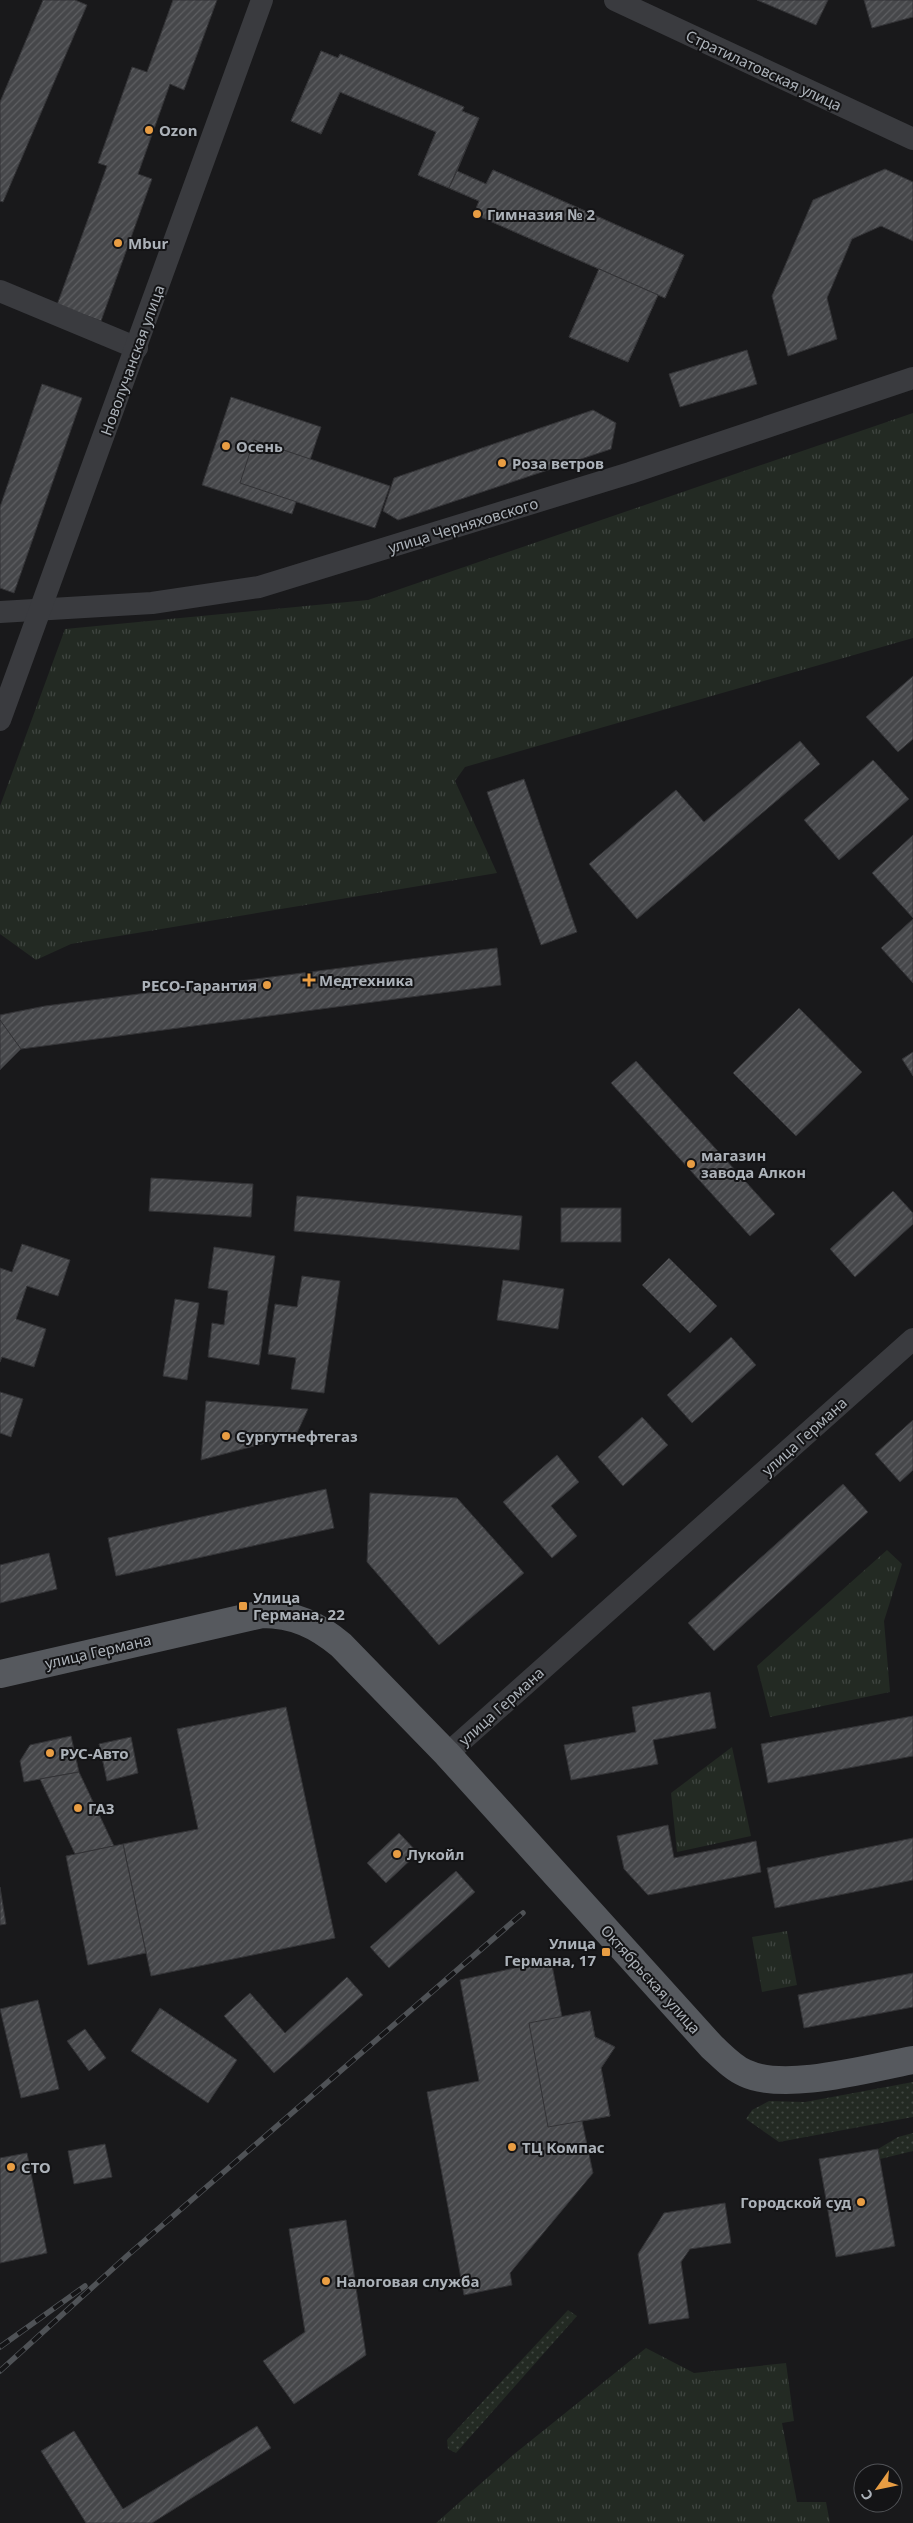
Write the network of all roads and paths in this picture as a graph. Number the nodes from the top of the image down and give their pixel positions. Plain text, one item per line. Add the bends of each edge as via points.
1 (262, 0) edge
2 (615, 0) edge
3 (913, 139) edge
4 (0, 291) edge
5 (137, 348) junction
6 (913, 378) edge
7 (39, 611) junction
8 (0, 612) edge
9 (0, 720) edge
10 (913, 1339) edge
11 (0, 1674) edge
12 (447, 1754) junction
13 (913, 2060) edge

1 - 5 street, Новолучанская улица
2 - 3 street, Стратилатовская улица
4 - 5 street
5 - 7 street, Новолучанская улица
6 - 7 street, улица Черняховского via 621,476 259,587 152,603
7 - 8 street, улица Черняховского
7 - 9 street, Новолучанская улица
10 - 12 street, улица Германа
11 - 12 main road, улица Германа via 210,1624 262,1614 284,1616 309,1623 332,1637
12 - 13 main road, Октябрьская улица via 712,2047 745,2074 772,2080 808,2079

